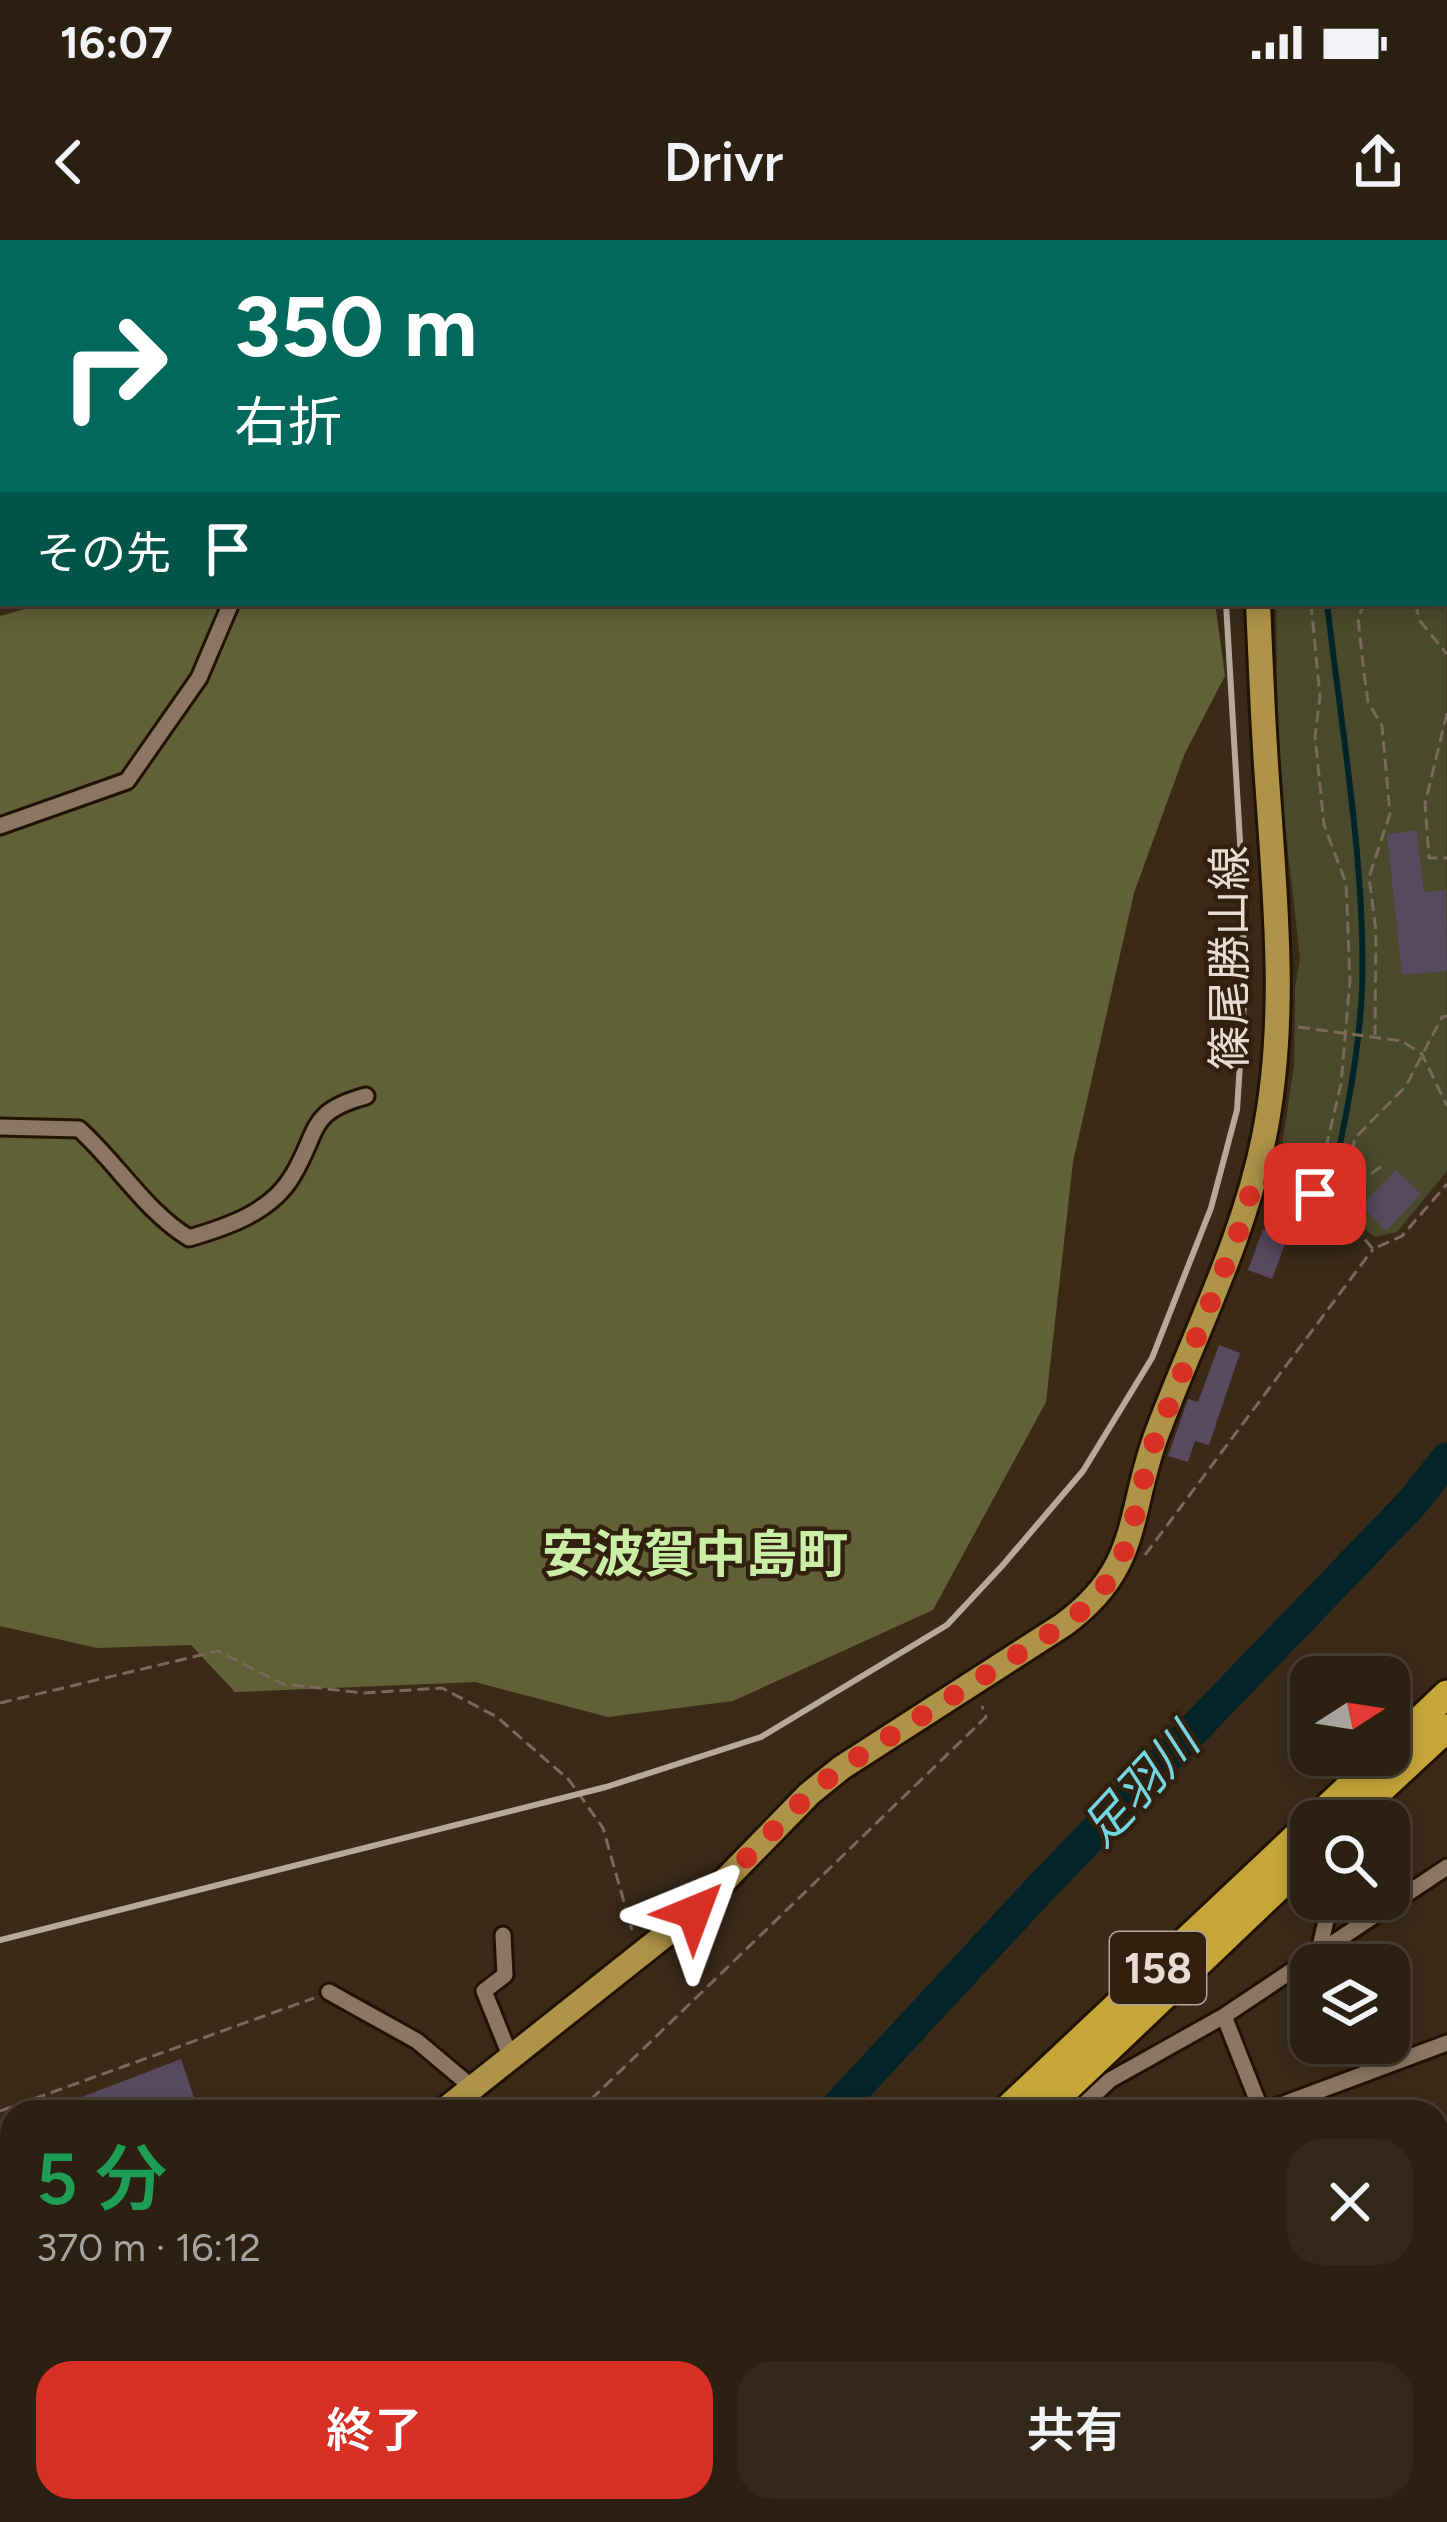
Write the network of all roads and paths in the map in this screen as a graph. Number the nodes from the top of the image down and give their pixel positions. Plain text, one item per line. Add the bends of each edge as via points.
1 (230, 606) edge
2 (1258, 606) edge
3 (1311, 606) edge
4 (1364, 606) edge
5 (1416, 606) edge
6 (1447, 653) edge
7 (1447, 713) edge
8 (0, 826) edge
9 (1447, 858) edge
10 (1447, 1016) edge
11 (1278, 1025) junction
12 (1347, 1031) junction
13 (1375, 1035) junction
14 (1422, 1054) junction
15 (367, 1096) dead end
16 (1447, 1106) edge
17 (0, 1127) edge
18 (1386, 1163) dead end
19 (1255, 1178) junction
20 (1447, 1184) edge
21 (1315, 1194) junction
22 (1341, 1196) junction
23 (1333, 1203) junction
24 (1373, 1249) junction
25 (1140, 1562) dead end
26 (974, 1682) junction
27 (1447, 1694) edge
28 (0, 1703) edge
29 (1447, 1727) edge
30 (1410, 1729) edge
31 (1361, 1776) edge
32 (1335, 1800) edge
33 (1369, 1800) edge
34 (1290, 1843) edge
35 (1447, 1867) edge
36 (1290, 1876) edge
37 (503, 1935) dead end
38 (1329, 1944) edge
39 (639, 1955) junction
40 (1290, 1970) edge
41 (329, 1992) joint
42 (1224, 2016) junction
43 (1447, 2043) edge
44 (511, 2059) junction
45 (473, 2088) junction
46 (30, 2100) edge
47 (458, 2100) edge
48 (590, 2100) edge
49 (1017, 2100) edge
50 (1055, 2100) edge
51 (1089, 2100) edge
52 (1258, 2100) edge
53 (1292, 2100) edge

1 - 8 street via 199,678 127,781
2 - 11 main road, 篠尾勝山線
3 - 12 path via 1324,824 1346,883
4 - 13 path via 1363,664 1382,727 1390,814 1369,877
5 - 6 path
7 - 9 path via 1425,804 1429,858
10 - 14 path
11 - 12 path
11 - 19 main road, 篠尾勝山線
12 - 13 path
12 - 21 path
13 - 14 path
14 - 16 path
14 - 22 path via 1406,1086 1355,1138
15 - 17 street via 338,1103 314,1124 293,1175 251,1215 189,1238 167,1225 80,1129
18 - 22 path
19 - 21 path
19 - 26 main road, 篠尾勝山線 via 1150,1453 1128,1544 1108,1581 1079,1613
20 - 24 path via 1402,1236
21 - 23 path
22 - 23 path
23 - 24 path
24 - 25 path
26 - 39 main road, 篠尾勝山線 via 809,1794 694,1912
26 - 48 path via 986,1717
27 - 30 highway, 158
28 - 39 path via 218,1652 283,1684 363,1693 442,1688 497,1717 568,1780 603,1828
29 - 33 highway
31 - 32 highway, 158
34 - 49 highway, 158
35 - 38 street
36 - 50 highway, 158
37 - 44 street via 505,1975 484,1991
39 - 44 main road, 篠尾勝山線
40 - 42 street
41 - 45 street via 417,2041
41 - 46 path
42 - 51 street
42 - 52 street
43 - 53 street
44 - 45 main road, 篠尾勝山線
45 - 47 main road, 篠尾勝山線

